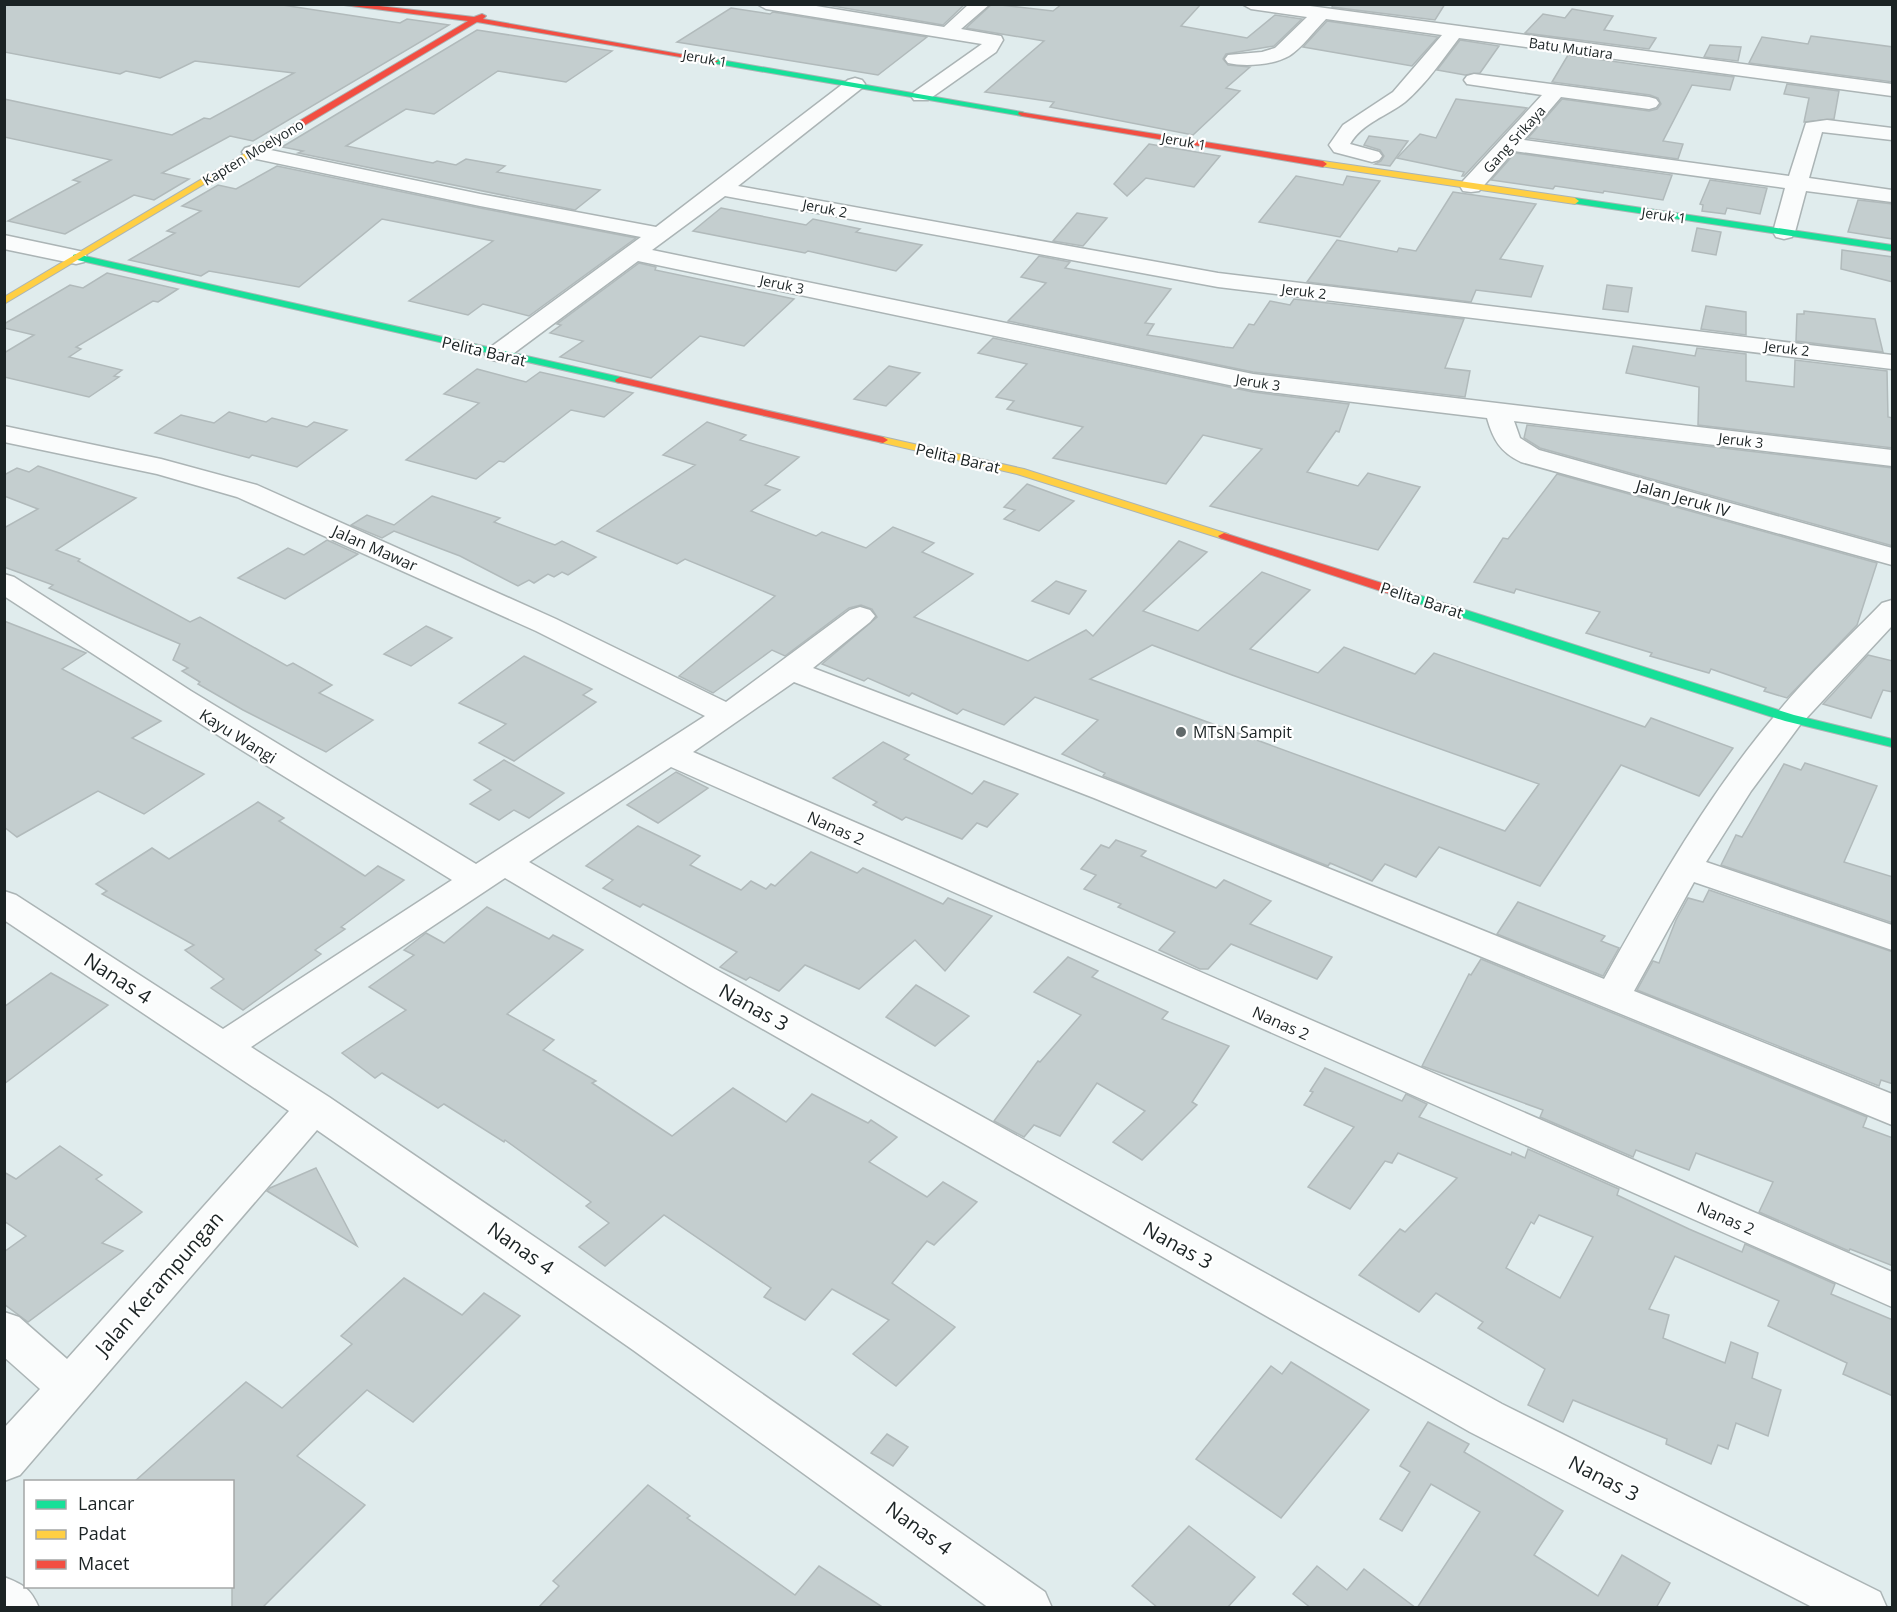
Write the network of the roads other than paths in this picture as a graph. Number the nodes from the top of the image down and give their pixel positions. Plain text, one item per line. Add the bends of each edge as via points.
1 (339, 4) edge
2 (766, 4) edge
3 (981, 4) edge
4 (1251, 4) edge
5 (494, 9) dead end
6 (1321, 14) junction
7 (477, 20) junction
8 (953, 27) dead end
9 (1454, 32) junction
10 (1235, 59) dead end
11 (1474, 80) dead end
12 (855, 84) junction
13 (1893, 90) edge
14 (1556, 91) junction
15 (921, 96) junction
16 (1649, 103) dead end
17 (1893, 134) edge
18 (1510, 144) junction
19 (252, 152) junction
20 (1372, 156) dead end
21 (1797, 184) junction
22 (1471, 186) junction
23 (721, 189) junction
24 (1893, 196) edge
25 (1784, 232) junction
26 (659, 234) junction
27 (4, 242) edge
28 (1893, 248) edge
29 (633, 253) junction
30 (76, 257) junction
31 (4, 301) edge
32 (497, 354) junction
33 (1893, 362) edge
34 (1498, 411) junction
35 (4, 434) edge
36 (1893, 458) edge
37 (1893, 557) edge
38 (4, 583) edge
39 (1893, 609) edge
40 (860, 616) dead end
41 (791, 670) junction
42 (728, 715) junction
43 (1790, 718) junction
44 (1893, 743) edge
45 (670, 754) junction
46 (1686, 867) junction
47 (490, 871) junction
48 (4, 903) edge
49 (1893, 938) edge
50 (1613, 996) junction
51 (223, 1047) junction
52 (315, 1107) junction
53 (1893, 1110) edge
54 (1893, 1290) edge
55 (4, 1330) edge
56 (68, 1387) junction
57 (4, 1461) edge
58 (4, 1599) edge
59 (15, 1608) edge
60 (1028, 1608) edge
61 (1863, 1608) edge

1 - 7 street, Jeruk 1
2 - 15 street via 994,40 989,48
3 - 8 street
4 - 6 street, Batu Mutiara
5 - 7 street, Kapten Moelyono
6 - 9 street, Batu Mutiara
6 - 10 street via 1282,52 1264,58
7 - 12 street, Jeruk 1
7 - 19 street, Kapten Moelyono
9 - 13 street, Batu Mutiara
9 - 20 street via 1401,96 1354,126 1339,145
11 - 14 street
12 - 15 street, Jeruk 1
12 - 23 street
14 - 16 street
14 - 18 street, Gang Srikaya
15 - 22 street, Jeruk 1 via 1287,159
17 - 21 street via 1813,127
18 - 21 street
18 - 22 street, Gang Srikaya
19 - 26 street
19 - 30 street, Kapten Moelyono
21 - 24 street
21 - 25 street
22 - 25 street, Jeruk 1
23 - 26 street
23 - 33 street, Jeruk 2 via 1218,280
25 - 28 street, Jeruk 1
26 - 29 street
27 - 30 street, Pelita Barat
29 - 32 street
29 - 34 street, Jeruk 3 via 1253,382
30 - 31 street, Kapten Moelyono
30 - 32 street, Pelita Barat
32 - 43 street, Pelita Barat via 1020,471
34 - 36 street, Jeruk 3
34 - 37 street, Jalan Jeruk IV via 1512,447 1530,456
35 - 42 street, Jalan Mawar via 161,466 247,491 546,625
38 - 47 street, Kayu Wangi via 301,775
39 - 43 street
40 - 41 street
41 - 42 street
41 - 50 street via 1117,795
42 - 45 street
43 - 44 street, Pelita Barat
43 - 46 street via 1728,801
45 - 47 street
45 - 54 street, Nanas 2
46 - 49 street
46 - 50 street
47 - 51 street
47 - 61 street, Nanas 3 via 702,978 1486,1418
48 - 51 street, Nanas 4
50 - 53 street
51 - 52 street, Nanas 4
52 - 56 street, Jalan Kerampungan
52 - 60 street, Nanas 4 via 777,1426
55 - 56 street
56 - 57 street, Jalan Kerampungan
58 - 59 street

